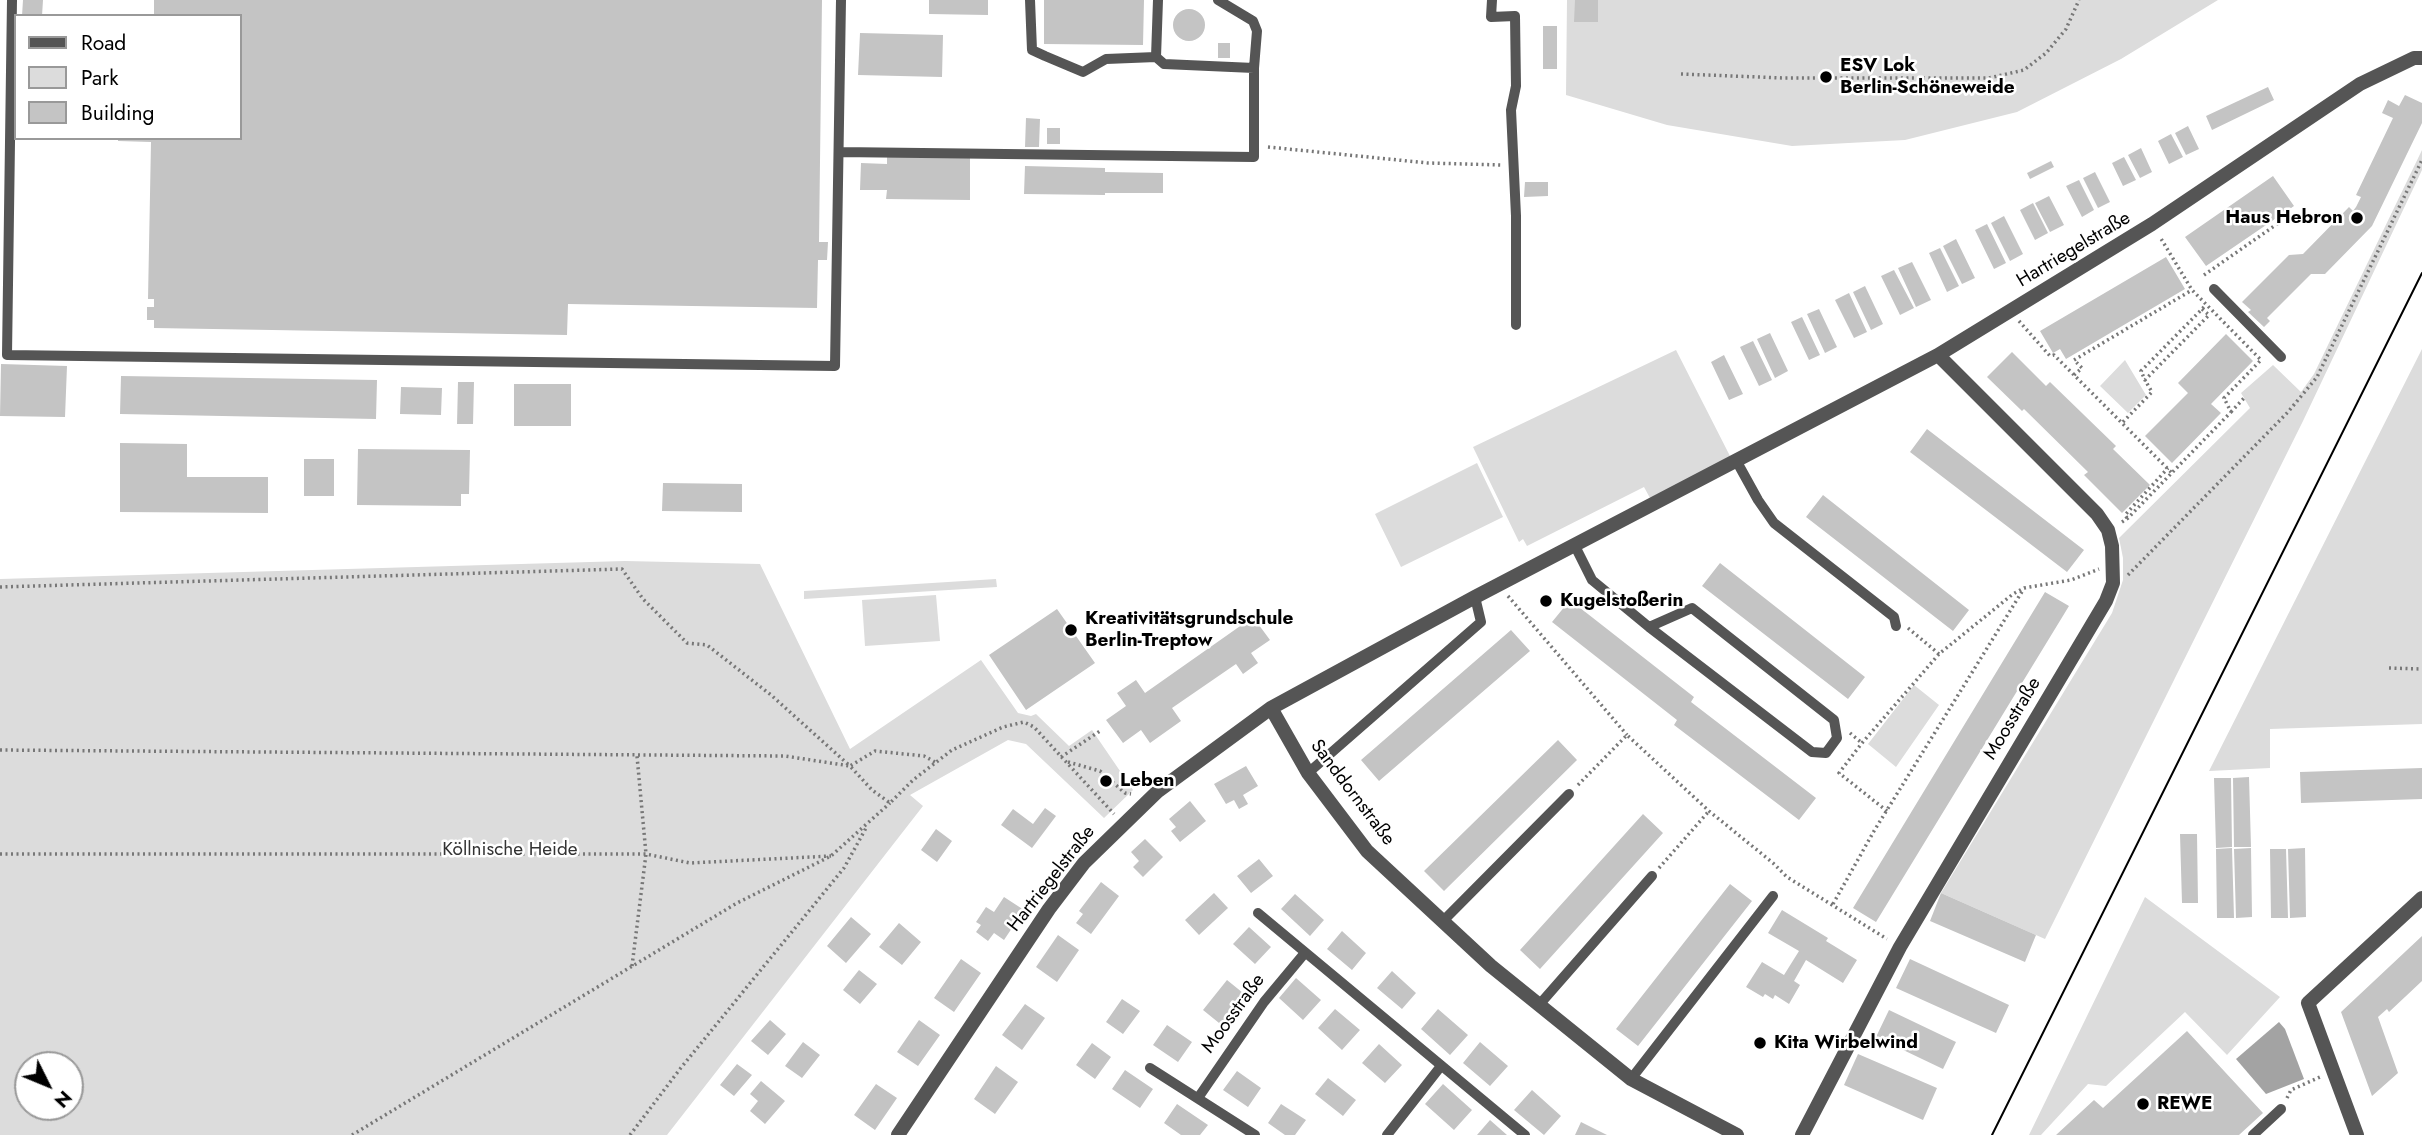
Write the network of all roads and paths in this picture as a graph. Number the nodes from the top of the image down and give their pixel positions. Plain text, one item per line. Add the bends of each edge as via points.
1 (12, 0) edge
2 (841, 0) edge
3 (1030, 0) edge
4 (1158, 0) edge
5 (1217, 0) edge
6 (1492, 0) edge
7 (2080, 0) edge
8 (1156, 57) junction
9 (2422, 58) edge
10 (1254, 68) junction
11 (1681, 74) dead end
12 (1253, 147) junction
13 (839, 152) junction
14 (2422, 160) edge
15 (1514, 166) junction
16 (2277, 218) dead end
17 (2152, 224) junction
18 (2204, 275) dead end
19 (2214, 289) dead end
20 (2192, 290) junction
21 (2204, 307) junction
22 (1516, 325) dead end
23 (2023, 328) dead end
24 (1938, 355) junction
25 (2281, 357) dead end
26 (2074, 374) junction
27 (2145, 380) junction
28 (2245, 397) dead end
29 (2231, 412) junction
30 (2123, 422) junction
31 (1737, 461) junction
32 (2168, 468) junction
33 (2172, 473) junction
34 (2127, 519) junction
35 (2108, 530) junction
36 (1574, 546) junction
37 (2114, 563) junction
38 (2123, 580) dead end
39 (1498, 585) junction
40 (0, 587) edge
41 (2024, 588) junction
42 (1475, 597) junction
43 (1895, 621) joint
44 (1649, 627) junction
45 (1939, 654) junction
46 (2389, 668) dead end
47 (2422, 669) edge
48 (1271, 708) junction
49 (1100, 731) dead end
50 (1627, 735) junction
51 (0, 750) edge
52 (637, 756) junction
53 (1061, 757) junction
54 (936, 762) junction
55 (1066, 762) junction
56 (850, 766) junction
57 (1308, 773) junction
58 (1140, 790) dead end
59 (1569, 794) joint
60 (890, 803) junction
61 (1709, 811) junction
62 (1887, 811) junction
63 (1122, 824) junction
64 (867, 826) junction
65 (0, 854) edge
66 (646, 854) junction
67 (831, 856) junction
68 (1652, 876) joint
69 (1773, 896) dead end
70 (2422, 898) edge
71 (1833, 904) junction
72 (1258, 913) dead end
73 (1443, 921) junction
74 (1900, 947) junction
75 (1304, 954) junction
76 (632, 967) junction
77 (1539, 1005) junction
78 (1441, 1066) junction
79 (1150, 1068) dead end
80 (2333, 1071) junction
81 (1631, 1079) junction
82 (1198, 1098) junction
83 (2281, 1109) joint
84 (352, 1135) edge
85 (630, 1135) edge
86 (898, 1135) edge
87 (1255, 1135) edge
88 (1387, 1135) edge
89 (1525, 1135) edge
90 (1737, 1135) edge
91 (1802, 1135) edge
92 (2253, 1135) edge
93 (2357, 1135) edge

1 - 13 lane via 7,355 835,366
2 - 13 lane
3 - 8 lane via 1032,50 1045,57 1083,72 1106,60
4 - 8 lane
5 - 10 lane via 1253,22 1257,31
6 - 15 lane via 1491,17 1515,16
7 - 11 path via 2066,29 2046,53 2024,70 1989,78
8 - 10 lane via 1164,64
9 - 17 street, Hartriegelstraße via 2360,84
10 - 12 lane
12 - 13 lane via 1254,157
12 - 15 path
14 - 38 path via 2317,377
15 - 22 lane
16 - 18 path via 2280,222
17 - 20 path
17 - 24 street, Hartriegelstraße
19 - 25 lane
20 - 21 path
20 - 26 path via 2074,360 2082,368
21 - 27 path via 2208,315
21 - 27 path via 2141,371
21 - 29 path via 2261,360 2224,398
23 - 26 path
24 - 31 street, Hartriegelstraße
24 - 35 street, Moosstraße
26 - 30 path
27 - 30 path via 2152,391
28 - 29 path
29 - 33 path
30 - 32 path
31 - 36 street, Hartriegelstraße
31 - 43 lane via 1774,523
32 - 33 path
32 - 34 path via 2125,515
33 - 34 path
34 - 35 path
35 - 37 street, Moosstraße
36 - 39 street, Hartriegelstraße
36 - 44 lane via 1591,580
37 - 41 path via 2071,580
37 - 74 street, Moosstraße via 2106,601
39 - 42 street, Hartriegelstraße
39 - 50 path
40 - 56 path via 622,569 643,599 687,643 707,645
41 - 45 path
41 - 62 path
42 - 48 street, Hartriegelstraße
42 - 57 lane via 1480,622
43 - 45 path
44 - 44 lane via 1812,752 1826,753 1837,738 1834,720 1692,608
45 - 62 path via 1839,773
46 - 47 path
48 - 57 street, Sanddornstraße
48 - 63 street, Hartriegelstraße via 1158,791
49 - 53 path
50 - 59 path
50 - 61 path
51 - 52 path
52 - 56 path via 785,756
52 - 66 path
53 - 54 path via 1024,722 983,735
53 - 55 path
54 - 56 path via 924,756 875,751
54 - 60 path
55 - 58 path via 1100,771 1125,793 1134,795
55 - 63 path
56 - 60 path
57 - 73 street, Sanddornstraße via 1367,851
59 - 73 lane
60 - 64 path
61 - 68 path
61 - 71 path via 1787,877
62 - 71 path
63 - 86 street, Hartriegelstraße via 1049,909
64 - 67 path
64 - 85 path via 844,868
65 - 66 path
66 - 67 path via 690,863
66 - 76 path
67 - 76 path via 737,903
68 - 77 lane
69 - 81 lane
70 - 80 street via 2308,1003
71 - 74 path
72 - 75 lane
73 - 77 street, Sanddornstraße
74 - 91 street, Moosstraße
75 - 78 lane
75 - 82 lane, Moosstraße via 1264,1002
76 - 84 path
77 - 81 street, Sanddornstraße
78 - 88 lane
78 - 89 lane
79 - 82 lane
80 - 83 path via 2291,1090
80 - 93 street
81 - 90 street, Sanddornstraße
82 - 87 lane
83 - 92 lane

